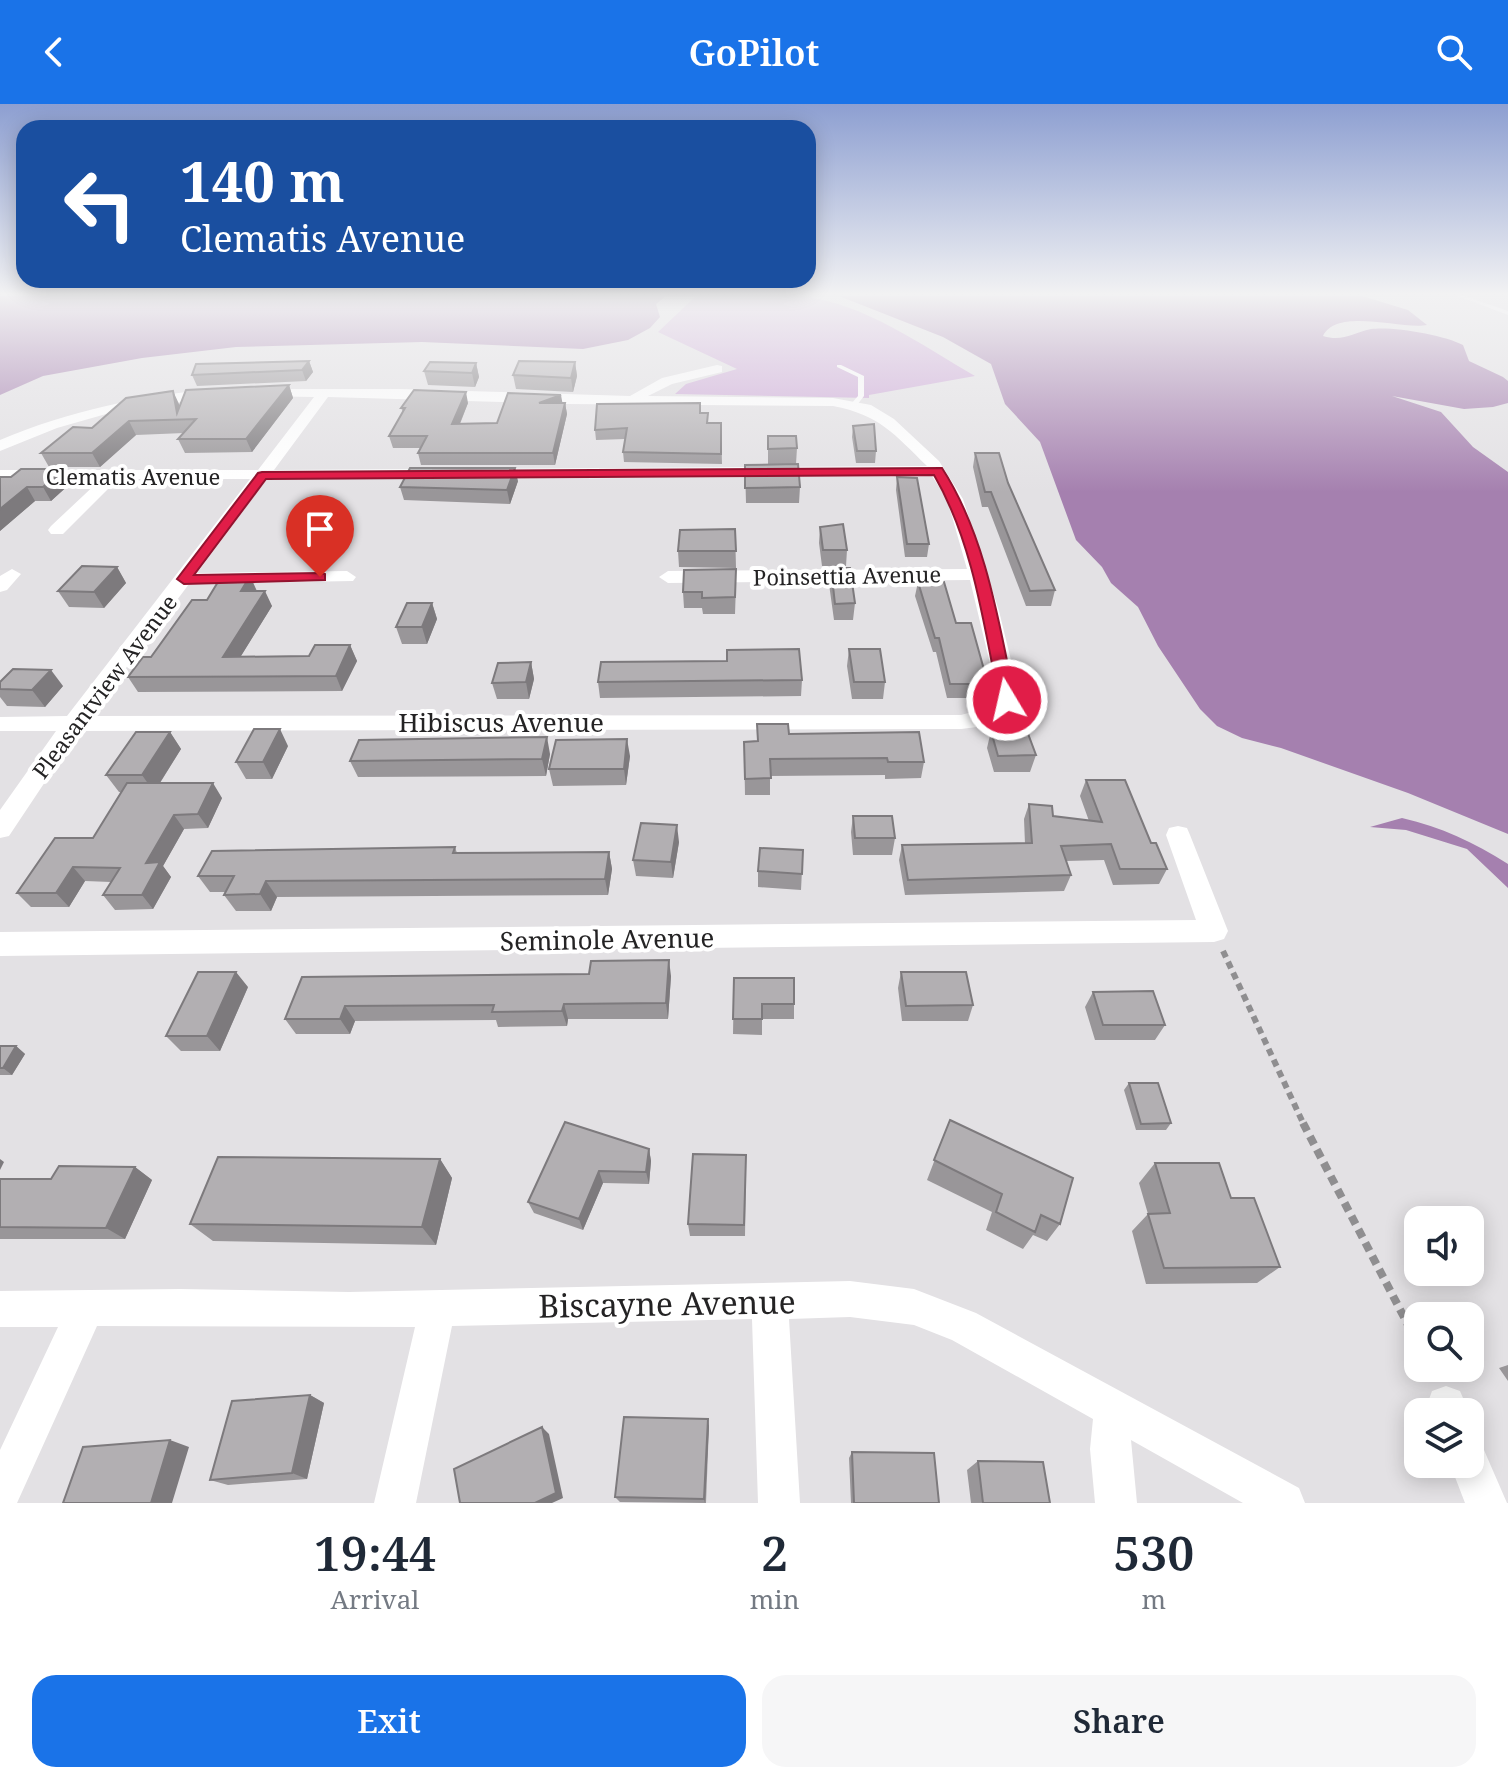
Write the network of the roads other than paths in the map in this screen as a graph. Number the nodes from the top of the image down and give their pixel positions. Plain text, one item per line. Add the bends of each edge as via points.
1 (839, 366) dead end
2 (717, 369) dead end
3 (325, 392) junction
4 (635, 400) junction
5 (855, 404) junction
6 (0, 446) edge
7 (938, 471) junction
8 (0, 475) edge
9 (262, 475) junction
10 (112, 477) junction
11 (57, 530) dead end
12 (978, 574) junction
13 (347, 577) dead end
14 (668, 577) dead end
15 (184, 579) junction
16 (0, 724) edge
17 (73, 724) junction
18 (0, 829) edge
19 (1178, 835) dead end
20 (0, 944) edge
21 (770, 1301) junction
22 (438, 1307) junction
23 (86, 1308) junction
24 (0, 1309) edge
25 (1113, 1407) junction
26 (1476, 1478) edge
27 (0, 1495) edge
28 (395, 1503) edge
29 (779, 1503) edge
30 (1116, 1503) edge
31 (1284, 1503) edge
32 (1486, 1503) edge

1 - 5 lane via 861,376 861,396
2 - 4 street via 660,384
3 - 4 street
3 - 6 street via 156,399 52,425
3 - 9 street, Pleasantview Avenue
4 - 5 street
5 - 7 street via 883,417
7 - 9 street, Clematis Avenue
7 - 12 street via 955,499
8 - 10 street, Clematis Avenue
9 - 10 street, Clematis Avenue
9 - 15 street, Pleasantview Avenue
10 - 11 street
12 - 14 street, Poinsettia Avenue
12 - 17 street, Hibiscus Avenue via 1008,693 1005,707 985,719
13 - 15 street
15 - 17 street, Pleasantview Avenue
16 - 17 street, Hibiscus Avenue
17 - 18 street, Pleasantview Avenue
19 - 20 street, Seminole Avenue via 1214,931
21 - 22 street, Biscayne Avenue
21 - 25 street, Biscayne Avenue via 850,1299 914,1307 963,1326
21 - 29 street
22 - 23 street, Biscayne Avenue
22 - 28 street
23 - 24 street, Biscayne Avenue
23 - 27 street
25 - 30 street
25 - 31 street, Biscayne Avenue
26 - 32 street

